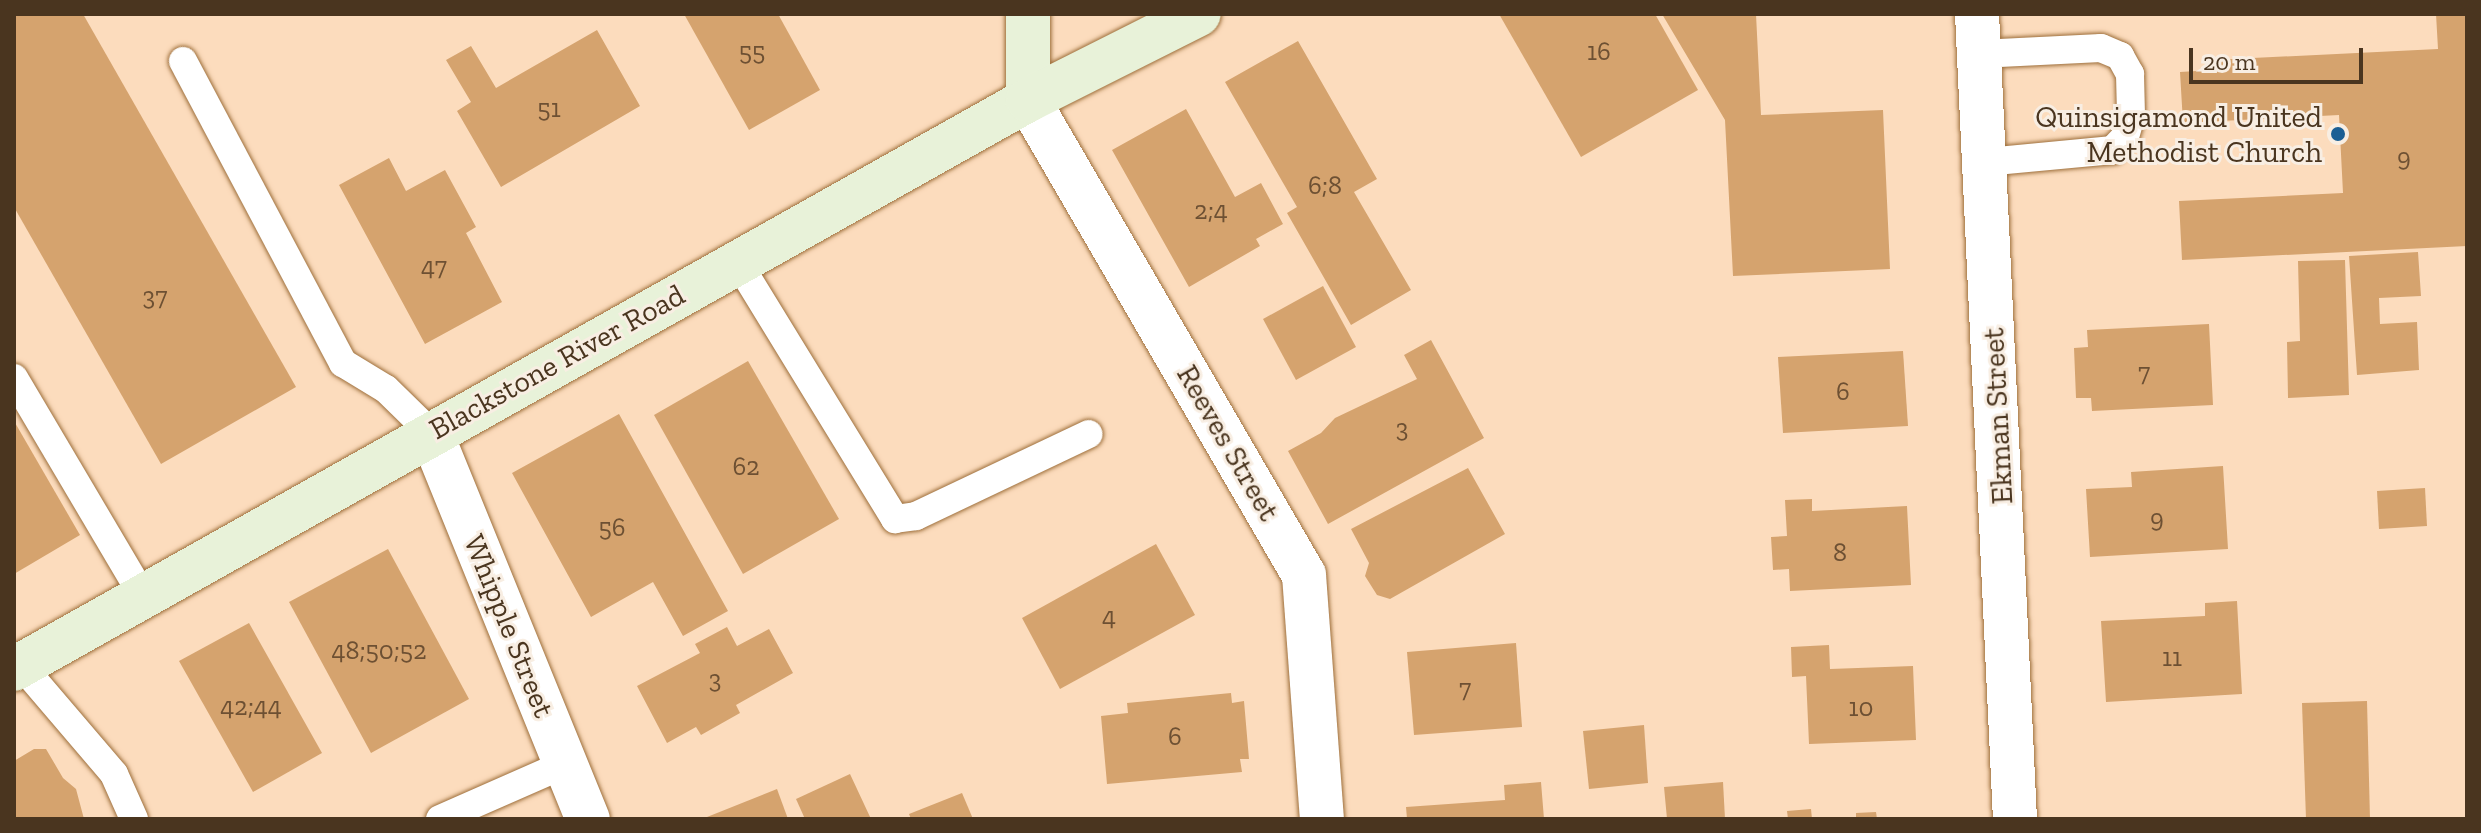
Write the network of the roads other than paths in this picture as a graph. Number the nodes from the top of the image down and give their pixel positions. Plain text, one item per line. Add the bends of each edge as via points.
1 (1028, 14) edge
2 (1199, 14) edge
3 (1978, 34) edge
4 (183, 61) dead end
5 (1028, 100) junction
6 (1985, 162) junction
7 (737, 261) junction
8 (14, 378) edge
9 (431, 433) junction
10 (1089, 434) dead end
11 (143, 596) junction
12 (18, 667) edge
13 (565, 764) junction
14 (134, 819) edge
15 (440, 819) edge
16 (588, 819) edge
17 (1322, 819) edge
18 (2015, 819) edge

1 - 5 main road
2 - 5 main road, Blackstone River Road
3 - 6 street, Ekman Street
3 - 6 lane via 2101,48 2120,56 2130,74 2131,116 2125,137 2113,150
4 - 9 lane via 343,363 386,389
5 - 7 main road, Blackstone River Road
5 - 17 street, Reeves Street via 1304,575
6 - 18 street, Ekman Street
7 - 9 main road, Blackstone River Road
7 - 10 lane via 895,519 916,516
8 - 11 lane
9 - 11 main road, Blackstone River Road
9 - 13 street, Whipple Street
11 - 12 main road, Blackstone River Road
12 - 14 lane via 114,774
13 - 15 lane
13 - 16 street, Whipple Street

